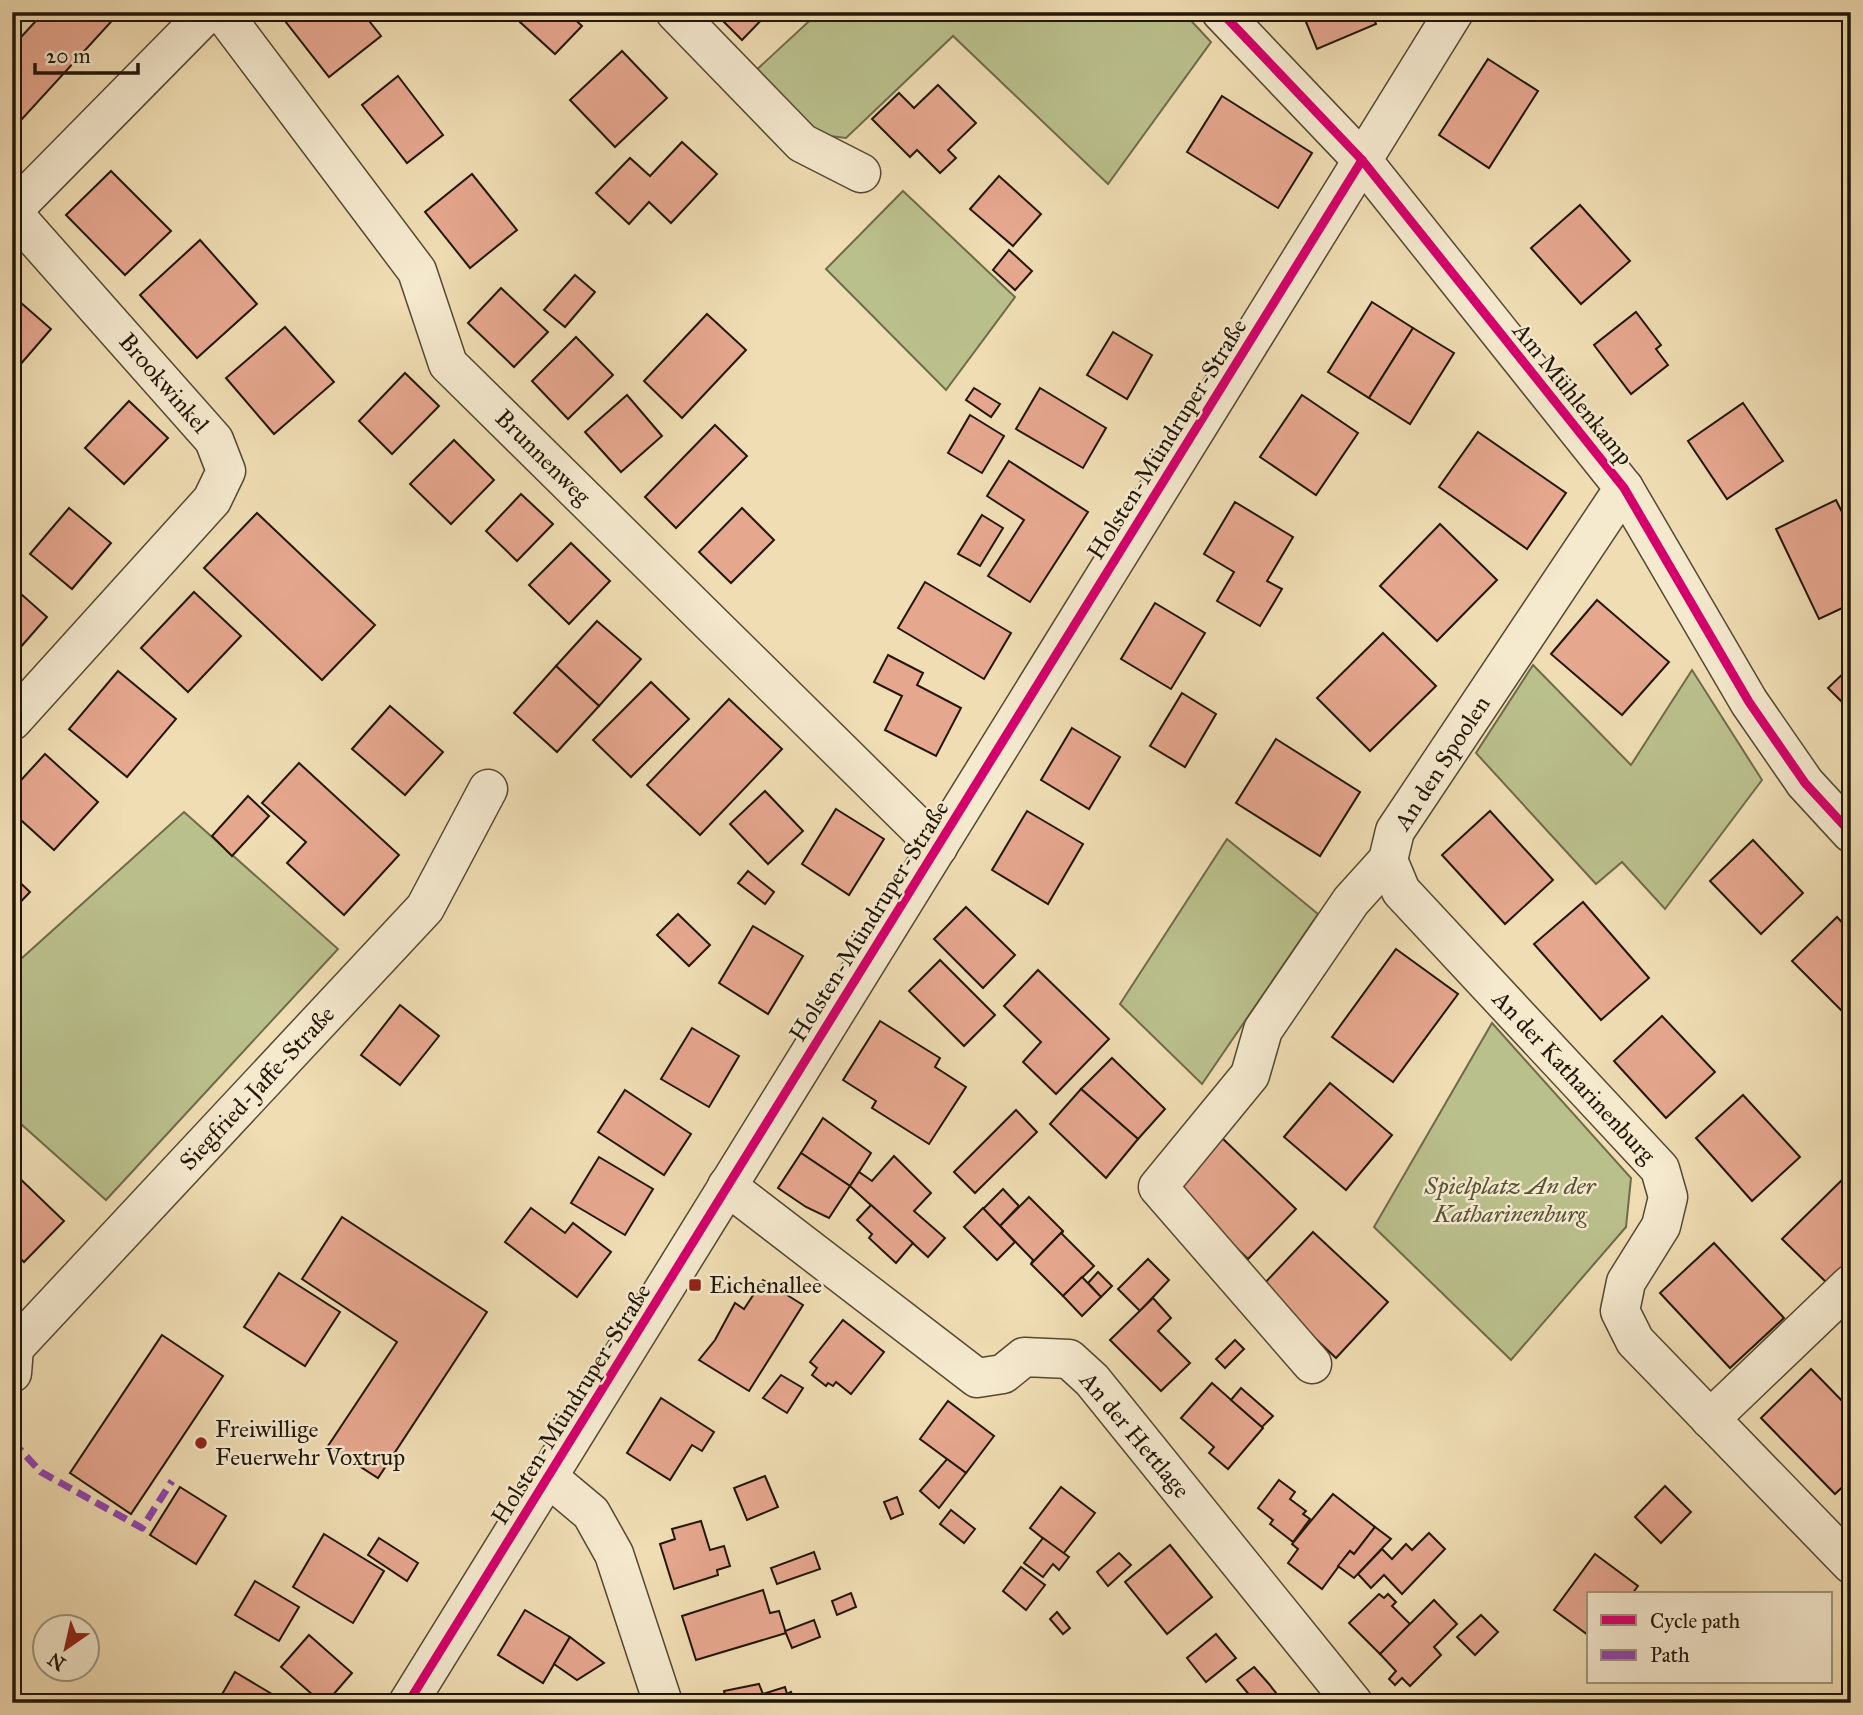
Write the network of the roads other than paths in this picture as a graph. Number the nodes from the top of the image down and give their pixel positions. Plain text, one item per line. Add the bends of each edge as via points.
1 (208, 12) edge
2 (222, 12) edge
3 (675, 12) edge
4 (1220, 12) edge
5 (1454, 12) edge
6 (1362, 160) junction
7 (861, 173) dead end
8 (12, 211) edge
9 (1624, 488) junction
10 (12, 721) edge
11 (488, 789) dead end
12 (1851, 833) edge
13 (938, 846) junction
14 (1388, 860) junction
15 (727, 1186) junction
16 (1851, 1284) edge
17 (13, 1355) edge
18 (1312, 1364) dead end
19 (1710, 1419) junction
20 (548, 1477) junction
21 (1851, 1564) edge
22 (408, 1703) edge
23 (663, 1703) edge
24 (1353, 1703) edge

1 - 8 street
2 - 13 street, Brunnenweg via 417,271 448,364
3 - 7 street via 802,143
4 - 6 street, Am Mühlenkamp
5 - 6 street, Holsten-Mündruper-Straße
6 - 9 street, Am Mühlenkamp
6 - 13 street, Holsten-Mündruper-Straße
8 - 10 street, Brookwinkel via 214,440 226,471 212,500
9 - 12 street, Am Mühlenkamp via 1749,702 1805,783
9 - 14 street, An den Spoolen via 1395,831
11 - 17 street, Siegfried-Jaffe-Straße via 425,908
13 - 15 street, Holsten-Mündruper-Straße
14 - 18 street, An den Spoolen via 1351,901 1263,1030 1250,1076 1157,1186
14 - 19 street, An der Katharinenburg via 1401,891 1660,1169 1668,1197 1661,1226 1626,1282 1620,1311 1634,1341
15 - 20 street, Holsten-Mündruper-Straße
15 - 24 street, An der Hettlage via 976,1378 1003,1374 1024,1357 1069,1359 1092,1380
16 - 19 street
19 - 21 street, An der Katharinenburg
20 - 22 street, Holsten-Mündruper-Straße
20 - 23 street via 591,1513 614,1554

